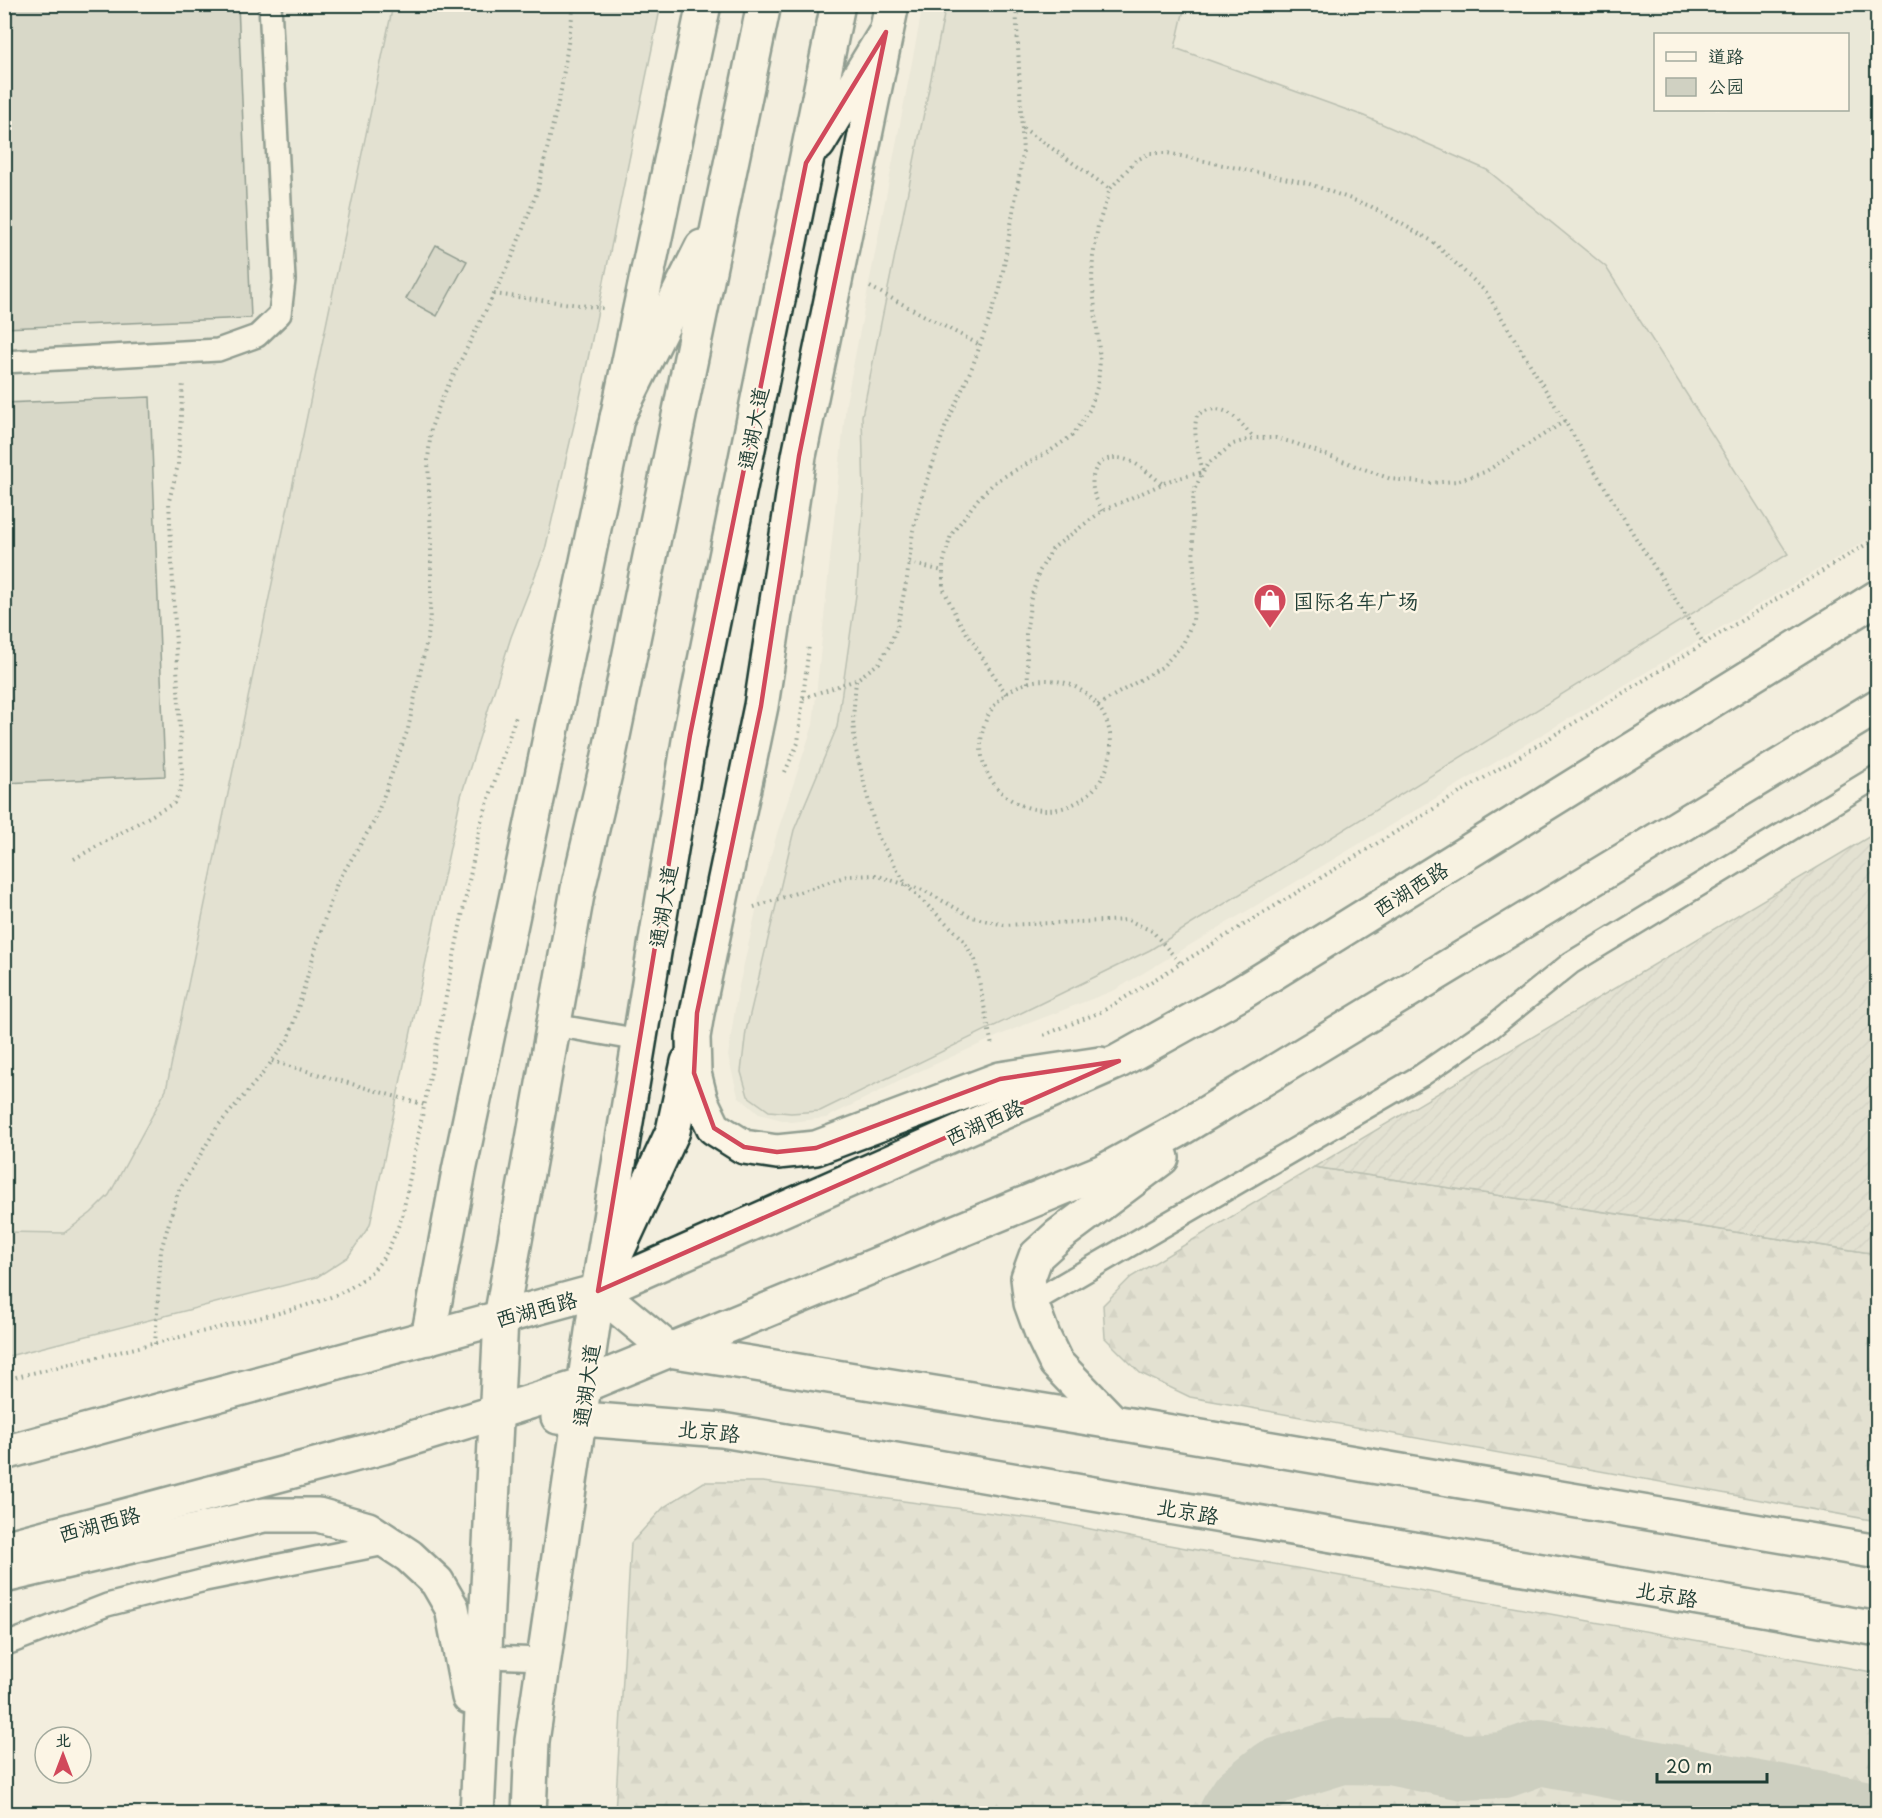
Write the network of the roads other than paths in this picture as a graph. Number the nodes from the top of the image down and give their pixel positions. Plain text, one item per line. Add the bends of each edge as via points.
1 (270, 4) edge
2 (704, 4) edge
3 (764, 4) edge
4 (838, 4) edge
5 (889, 18) edge
6 (806, 163) junction
7 (722, 207) junction
8 (4, 362) edge
9 (617, 418) junction
10 (1878, 597) edge
11 (1878, 706) edge
12 (1878, 776) edge
13 (554, 1025) junction
14 (693, 1037) junction
15 (640, 1040) junction
16 (1119, 1061) junction
17 (1212, 1110) junction
18 (598, 1291) junction
19 (1031, 1303) junction
20 (501, 1318) junction
21 (428, 1338) junction
22 (669, 1350) junction
23 (585, 1385) junction
24 (497, 1412) junction
25 (580, 1419) junction
26 (1113, 1422) junction
27 (4, 1453) edge
28 (390, 1543) junction
29 (4, 1548) edge
30 (1878, 1552) edge
31 (4, 1576) edge
32 (1878, 1629) edge
33 (4, 1645) edge
34 (483, 1657) junction
35 (544, 1659) junction
36 (479, 1751) junction
37 (477, 1814) edge
38 (529, 1814) edge

1 - 8 lane via 284,280 280,314 257,336 218,350
2 - 9 main road
3 - 7 main road
4 - 6 main road, 通湖大道
5 - 6 main road
5 - 14 main road via 798,456 761,706
6 - 15 main road, 通湖大道 via 690,735
7 - 9 main road
7 - 13 main road via 578,889
9 - 21 main road via 459,1171
10 - 16 main road, 西湖西路 via 1241,993
11 - 17 main road, 西湖西路
12 - 19 lane via 1572,963 1494,1026 1422,1075
13 - 15 lane
13 - 20 main road
14 - 16 main road via 694,1073 714,1128 744,1147 777,1152 816,1148 1000,1079
14 - 18 main road via 673,1131
15 - 18 main road, 通湖大道
16 - 18 main road, 西湖西路
17 - 19 main road via 1155,1165 1036,1256 1029,1278
17 - 22 main road, 西湖西路 via 1107,1170
18 - 20 main road, 西湖西路
18 - 22 main road
18 - 23 main road, 通湖大道
19 - 26 main road via 1056,1363
20 - 21 main road, 西湖西路
20 - 24 main road
21 - 27 main road, 西湖西路
22 - 23 main road, 西湖西路
22 - 26 main road
23 - 24 main road, 西湖西路
23 - 25 main road, 通湖大道
24 - 25 main road, 北京路
24 - 29 main road, 西湖西路 via 372,1450
24 - 34 main road
25 - 32 main road, 北京路 via 722,1430
25 - 35 main road, 通湖大道
26 - 30 main road
28 - 31 main road via 368,1528 318,1515 264,1515
28 - 33 lane via 205,1580 107,1605
28 - 36 main road via 437,1582 452,1608
34 - 35 lane
34 - 36 main road
35 - 38 main road, 通湖大道 via 532,1741
36 - 37 main road

